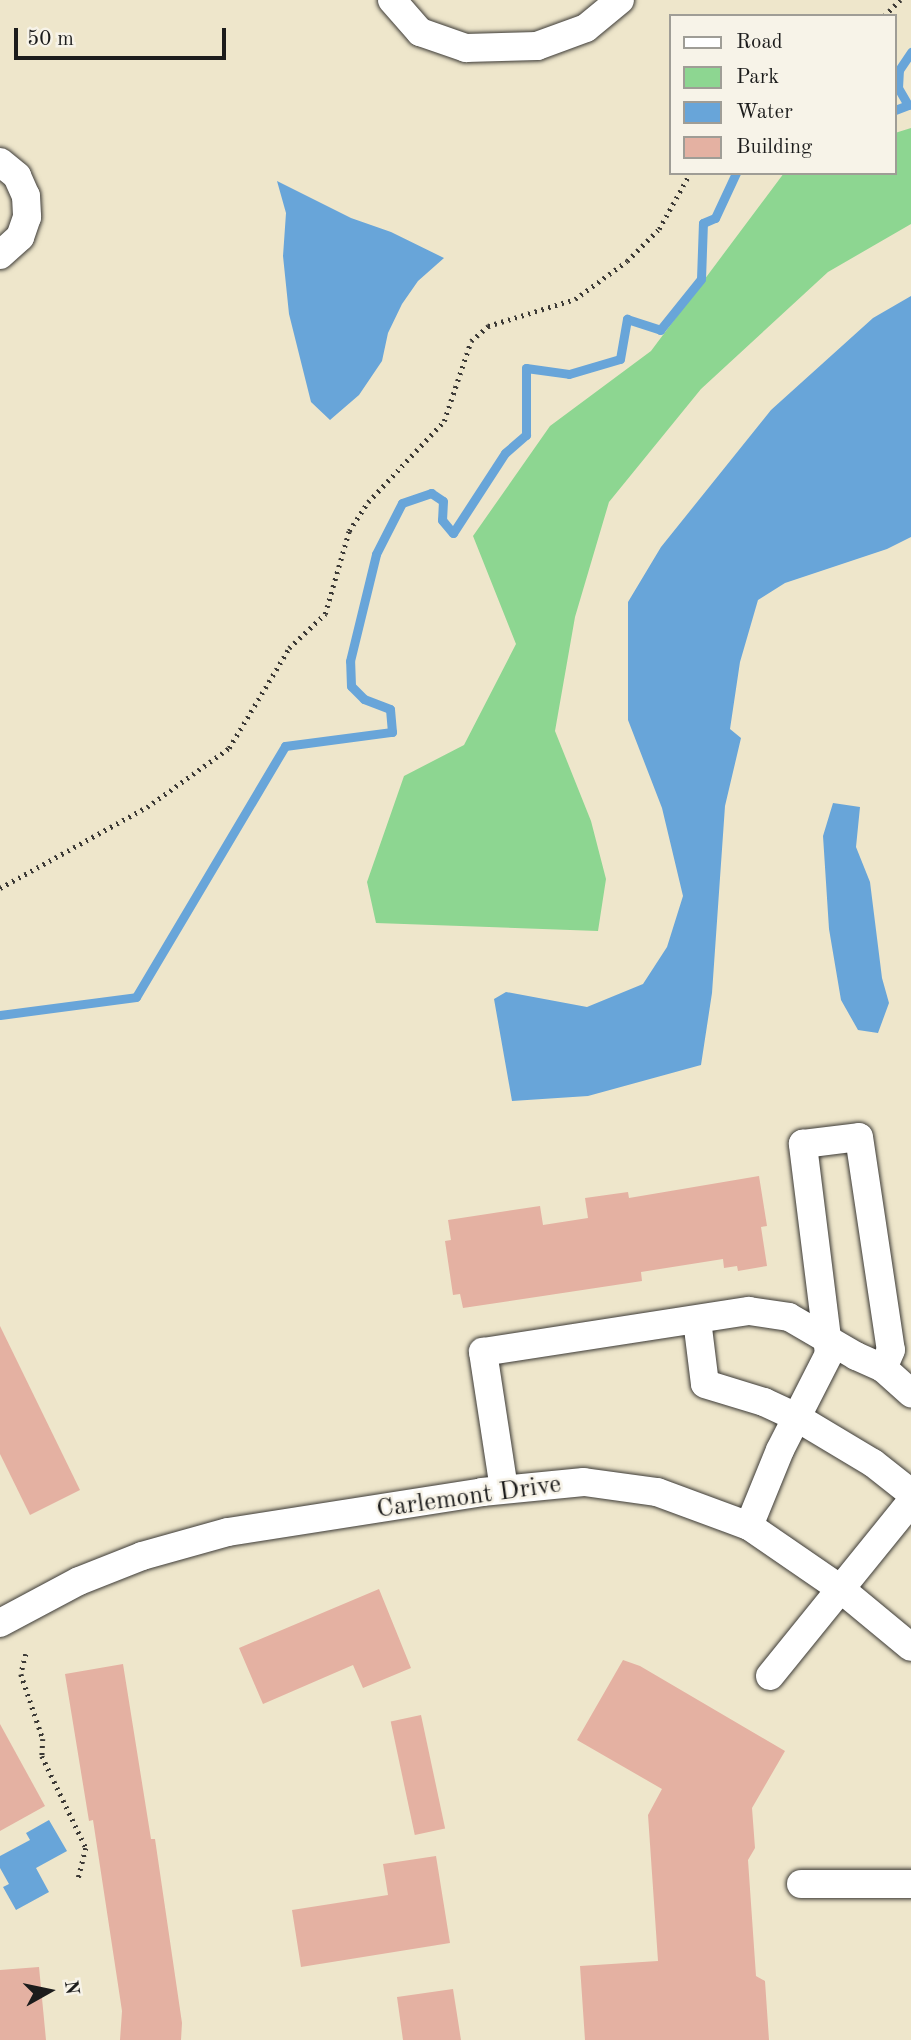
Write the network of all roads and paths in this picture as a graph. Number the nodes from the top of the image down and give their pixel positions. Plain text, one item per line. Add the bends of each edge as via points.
1 (392, 0) edge
2 (620, 0) edge
3 (900, 0) edge
4 (886, 14) edge
5 (0, 162) edge
6 (689, 175) edge
7 (0, 255) edge
8 (0, 888) edge
9 (697, 1320) junction
10 (827, 1339) junction
11 (883, 1368) junction
12 (911, 1394) edge
13 (796, 1418) junction
14 (504, 1489) junction
15 (911, 1493) edge
16 (911, 1502) edge
17 (749, 1525) junction
18 (842, 1590) junction
19 (0, 1623) edge
20 (911, 1647) edge
21 (26, 1654) dead end
22 (770, 1676) dead end
23 (78, 1880) dead end
24 (801, 1884) dead end
25 (911, 1884) edge

1 - 2 street via 420,32 466,48 537,46 586,28
3 - 4 path
5 - 7 street via 17,176 26,195 27,217 20,237
6 - 8 path via 659,229 626,261 575,299 488,326 471,341 444,421 368,502 349,531 324,614 289,648 229,748 147,807
9 - 10 street via 749,1311 789,1317
9 - 13 street via 705,1384 764,1402
9 - 14 street via 483,1352
10 - 11 street
10 - 11 street via 803,1144 859,1137 891,1350
10 - 13 street via 829,1354
11 - 12 street
13 - 15 street via 873,1463
13 - 17 street
14 - 17 street, Carlemont Drive via 584,1482 657,1492
14 - 19 street, Carlemont Drive via 228,1532 91,1576
16 - 18 street
17 - 18 street, Carlemont Drive
18 - 20 street, Carlemont Drive
18 - 22 street
21 - 23 path via 21,1674 43,1739 42,1756 86,1848
24 - 25 street

